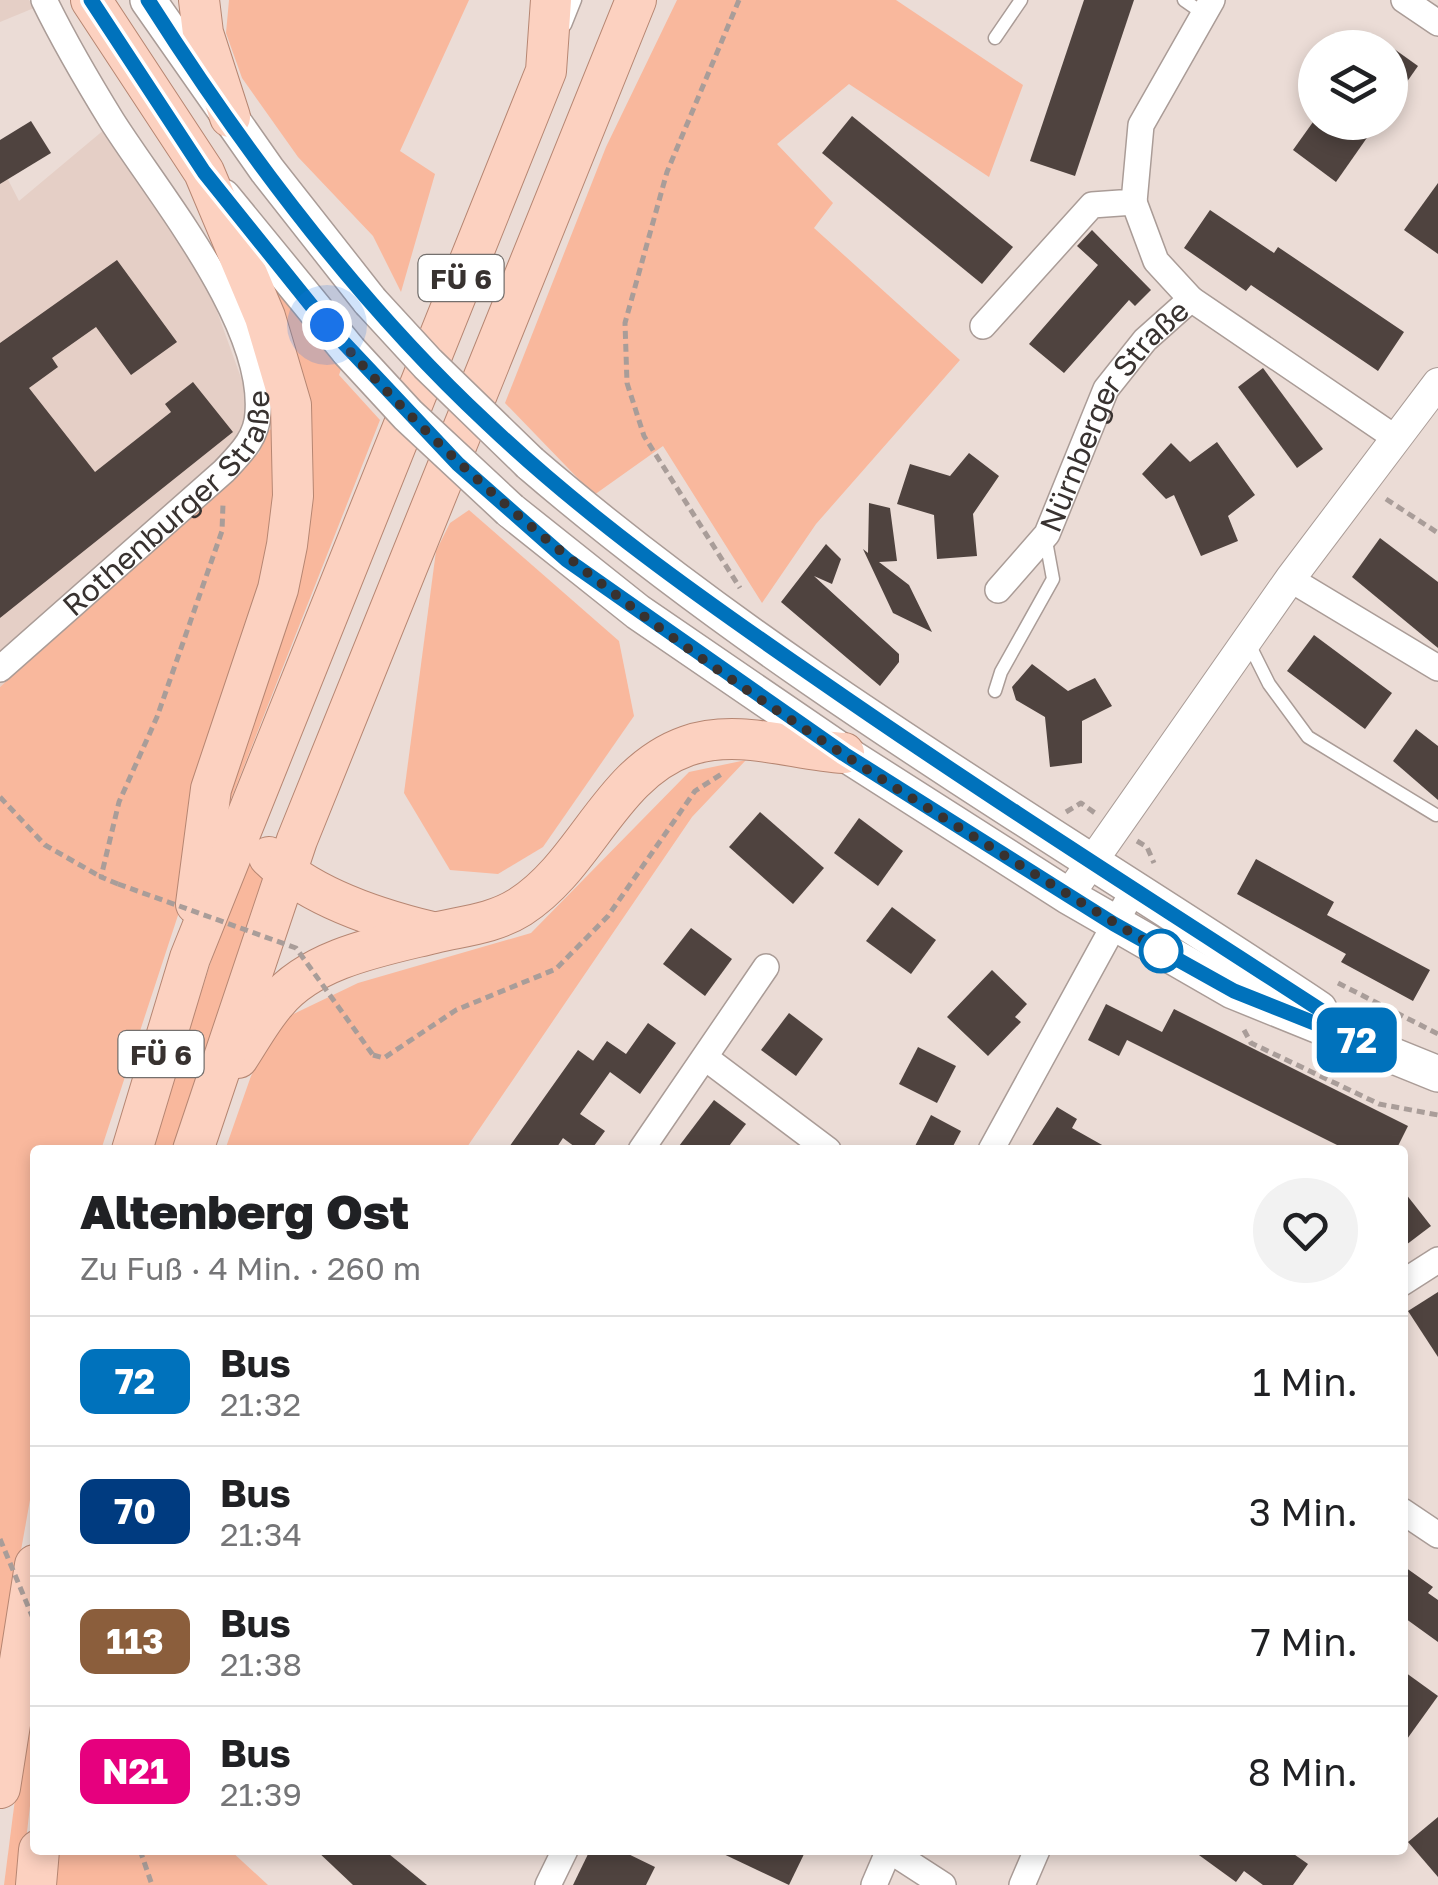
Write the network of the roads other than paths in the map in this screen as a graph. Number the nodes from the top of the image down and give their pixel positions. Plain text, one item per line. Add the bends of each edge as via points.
1 (44, 0) edge
2 (91, 0) edge
3 (148, 0) edge
4 (198, 0) edge
5 (551, 0) edge
6 (575, 0) edge
7 (636, 0) edge
8 (1020, 0) edge
9 (1404, 0) edge
10 (1200, 5) edge
11 (1438, 23) edge
12 (995, 38) dead end
13 (546, 71) junction
14 (230, 117) junction
15 (204, 172) junction
16 (1134, 202) junction
17 (1191, 299) junction
18 (982, 326) dead end
19 (1436, 388) edge
20 (1397, 440) junction
21 (1047, 534) junction
22 (1290, 579) junction
23 (998, 590) dead end
24 (1246, 640) junction
25 (1438, 668) edge
26 (0, 669) edge
27 (995, 690) dead end
28 (844, 754) junction
29 (1436, 816) edge
30 (241, 831) junction
31 (1091, 860) junction
32 (286, 874) junction
33 (1134, 889) junction
34 (1068, 896) junction
35 (1114, 924) junction
36 (436, 933) junction
37 (190, 958) junction
38 (766, 966) dead end
39 (1382, 1050) junction
40 (707, 1059) junction
41 (1438, 1074) edge
42 (205, 1107) junction
43 (134, 1145) edge
44 (194, 1145) edge
45 (644, 1145) edge
46 (821, 1145) edge
47 (994, 1145) edge
48 (1438, 1260) edge
49 (1408, 1279) edge
50 (1408, 1515) edge
51 (1438, 1535) edge
52 (30, 1597) edge
53 (0, 1788) edge
54 (39, 1855) edge
55 (562, 1855) edge
56 (887, 1855) edge
57 (897, 1855) edge
58 (1035, 1855) edge
59 (36, 1885) edge
60 (548, 1885) edge
61 (874, 1885) edge
62 (943, 1885) edge
63 (1022, 1885) edge

1 - 26 street, Rothenburger Straße via 112,120 191,236 238,328 259,410 248,446 224,471
2 - 15 main road
3 - 14 main road
4 - 14 main road
5 - 13 main road
6 - 13 lane
7 - 32 main road, FÜ 6
8 - 12 lane
9 - 11 street
10 - 16 street via 1141,124
13 - 30 main road, FÜ 6
14 - 31 main road, bridge via 370,301 530,463 744,628
15 - 28 main road, bridge via 349,351 510,510 638,612
15 - 37 main road via 283,367 294,496 278,590 211,789
16 - 17 street via 1156,261
16 - 18 street via 1092,205
17 - 20 street, Nürnberger Straße
17 - 21 street, Nürnberger Straße via 1145,340 1106,389
19 - 20 street
20 - 22 street
21 - 23 street, Nürnberger Straße
21 - 27 lane via 1053,579
22 - 24 street
22 - 25 street
24 - 29 lane via 1268,684 1308,737
24 - 31 street
28 - 34 main road
28 - 36 main road via 731,739 656,759 537,894 499,918
30 - 32 main road
30 - 37 main road, FÜ 6
31 - 33 main road
31 - 34 street
32 - 36 main road via 393,923
32 - 42 main road, FÜ 6
33 - 35 street
33 - 39 main road
34 - 35 main road
35 - 39 main road via 1234,991
35 - 47 street
36 - 42 main road via 352,955 301,979 276,1001
37 - 43 main road, FÜ 6
38 - 40 street via 716,1035
39 - 41 main road
40 - 45 street
40 - 46 street
42 - 44 main road, FÜ 6
48 - 49 street
50 - 51 street
52 - 53 main road
54 - 59 main road
55 - 60 street
56 - 61 street
57 - 62 street
58 - 63 street

